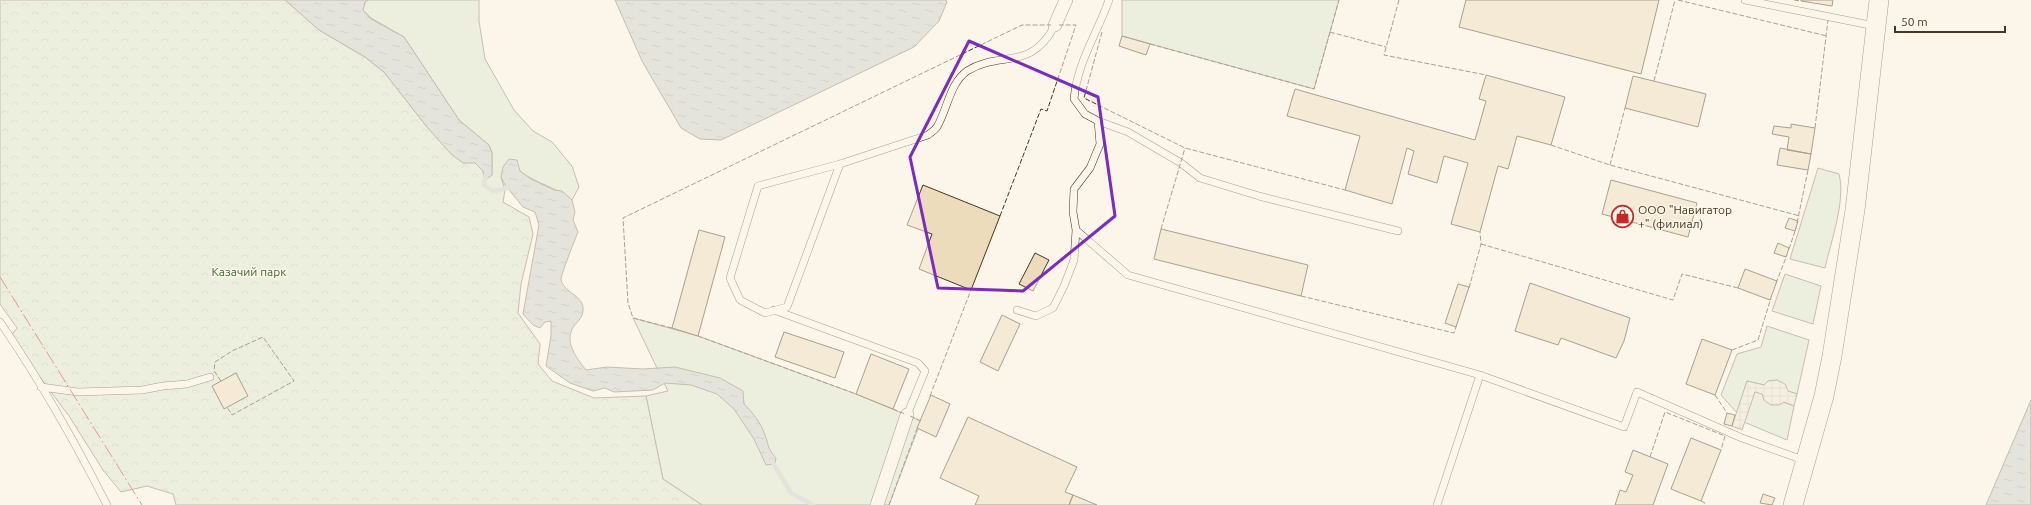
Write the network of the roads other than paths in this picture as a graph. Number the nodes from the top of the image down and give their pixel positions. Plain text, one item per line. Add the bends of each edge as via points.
1 (1066, 0) edge
2 (1109, 0) edge
3 (1745, 0) edge
4 (1879, 0) edge
5 (1055, 25) joint
6 (1877, 26) junction
7 (1098, 121) junction
8 (840, 164) junction
9 (1076, 230) junction
10 (1398, 231) dead end
11 (774, 310) junction
12 (1017, 310) dead end
13 (0, 322) edge
14 (1480, 375) junction
15 (210, 377) dead end
16 (41, 387) junction
17 (907, 415) joint
18 (1806, 461) junction
19 (107, 505) edge
20 (877, 505) edge
21 (1437, 505) edge
22 (1793, 505) edge

1 - 5 street
2 - 7 lane via 1082,60 1074,99 1085,114
3 - 6 lane
4 - 6 main road
5 - 8 lane via 1048,38 1036,49 1019,58 984,62 966,72 955,86 936,128 928,135
6 - 18 main road via 1855,210 1832,356
7 - 9 lane via 1100,144 1090,168 1074,189 1073,212
7 - 10 lane via 1128,132 1181,163 1200,178 1259,196
8 - 11 lane via 795,291 787,307
8 - 11 lane via 758,186 730,278 740,300 765,313
9 - 12 lane via 1074,260 1053,308 1036,316
9 - 14 lane via 1128,275
11 - 17 lane via 918,363 925,371
13 - 16 lane
14 - 18 lane via 1624,427 1637,392 1742,438
14 - 21 lane
15 - 16 lane via 187,384 142,390 78,392
16 - 19 lane
17 - 20 street
18 - 22 main road

